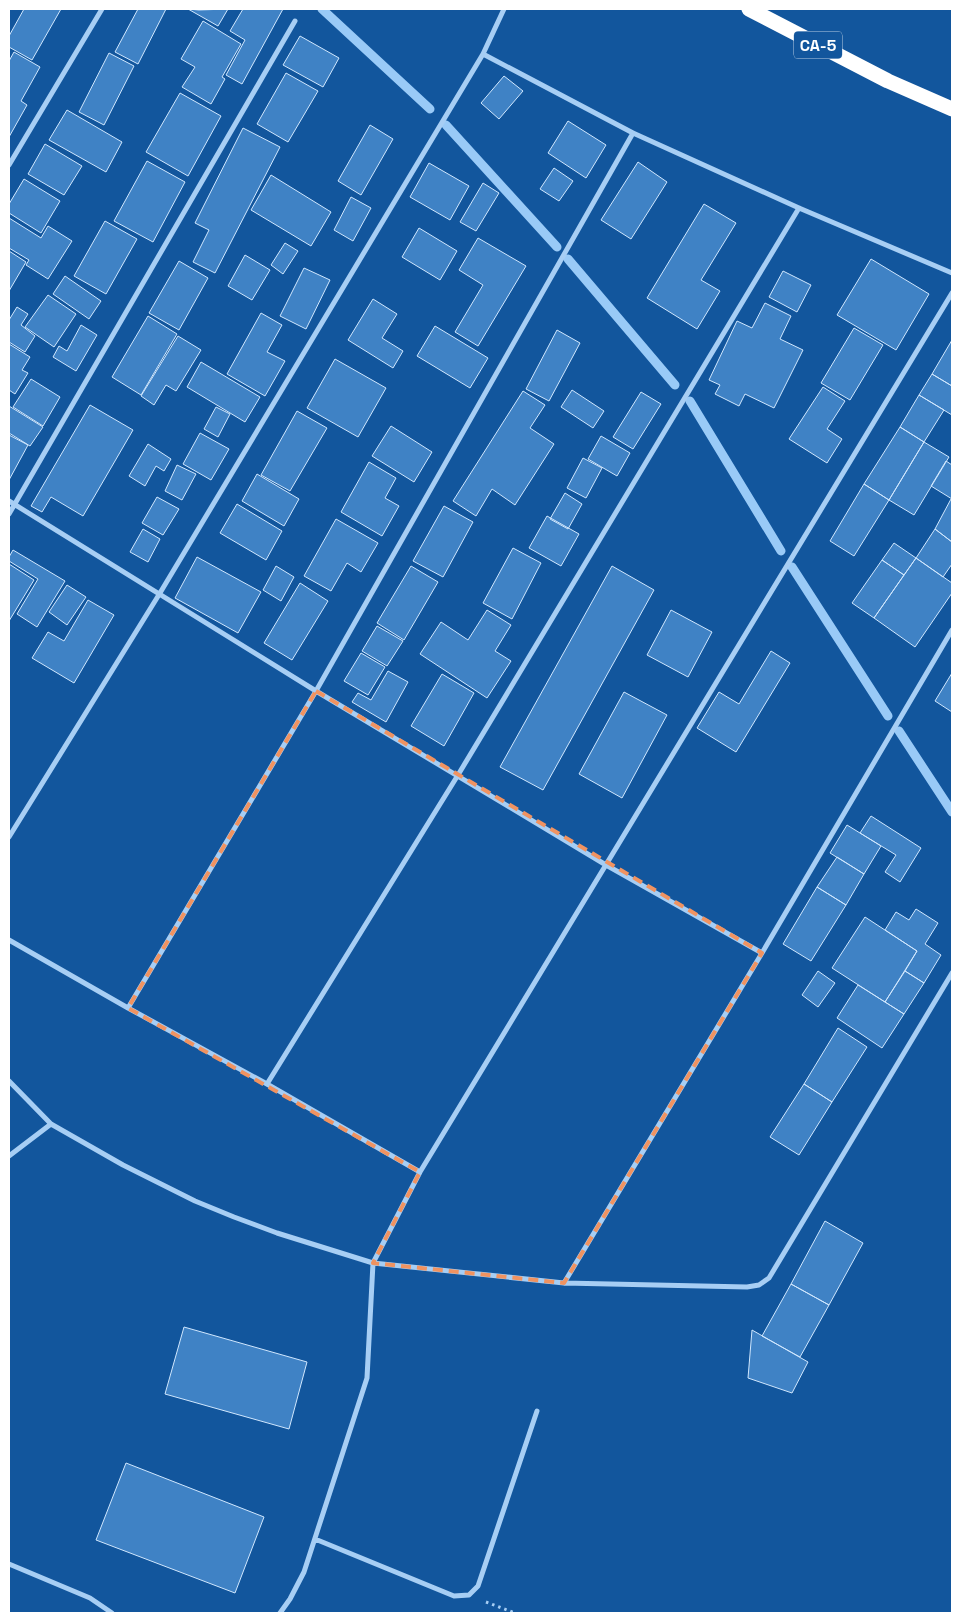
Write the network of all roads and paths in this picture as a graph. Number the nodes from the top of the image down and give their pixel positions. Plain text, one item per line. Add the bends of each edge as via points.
1 (102, 9) edge
2 (504, 9) edge
3 (749, 9) edge
4 (295, 21) dead end
5 (483, 54) junction
6 (952, 109) edge
7 (634, 133) junction
8 (9, 165) edge
9 (799, 208) junction
10 (952, 273) edge
11 (952, 293) edge
12 (9, 501) edge
13 (15, 504) junction
14 (9, 514) edge
15 (160, 593) junction
16 (952, 630) edge
17 (316, 690) junction
18 (458, 775) junction
19 (9, 837) edge
20 (606, 865) junction
21 (9, 940) edge
22 (762, 953) junction
23 (952, 973) edge
24 (128, 1008) junction
25 (9, 1081) edge
26 (267, 1084) junction
27 (51, 1124) junction
28 (9, 1156) edge
29 (420, 1172) junction
30 (373, 1263) junction
31 (564, 1283) junction
32 (537, 1411) dead end
33 (315, 1540) junction
34 (9, 1564) edge
35 (469, 1595) junction
36 (112, 1613) edge
37 (280, 1613) edge
38 (515, 1613) edge

1 - 8 street
2 - 5 street
3 - 6 highway, CA-5
4 - 13 street
5 - 7 street
5 - 15 street
7 - 9 street
7 - 17 street
9 - 10 street
9 - 18 street
11 - 20 street
12 - 13 street
13 - 14 street
13 - 15 street
15 - 17 street
15 - 19 street
16 - 22 street
17 - 18 street
17 - 24 street
18 - 20 street
18 - 26 street
20 - 22 street
20 - 29 street
21 - 24 street
22 - 31 street
23 - 31 street via 769,1278 759,1285 747,1287
24 - 26 street
25 - 27 street
26 - 29 street
27 - 28 street
27 - 30 street via 123,1165 210,1207 277,1233
29 - 30 street
30 - 31 street
30 - 33 street via 367,1378
32 - 35 street via 478,1586
33 - 35 street via 454,1596
33 - 37 street via 304,1572
34 - 36 street via 90,1598
35 - 38 path

